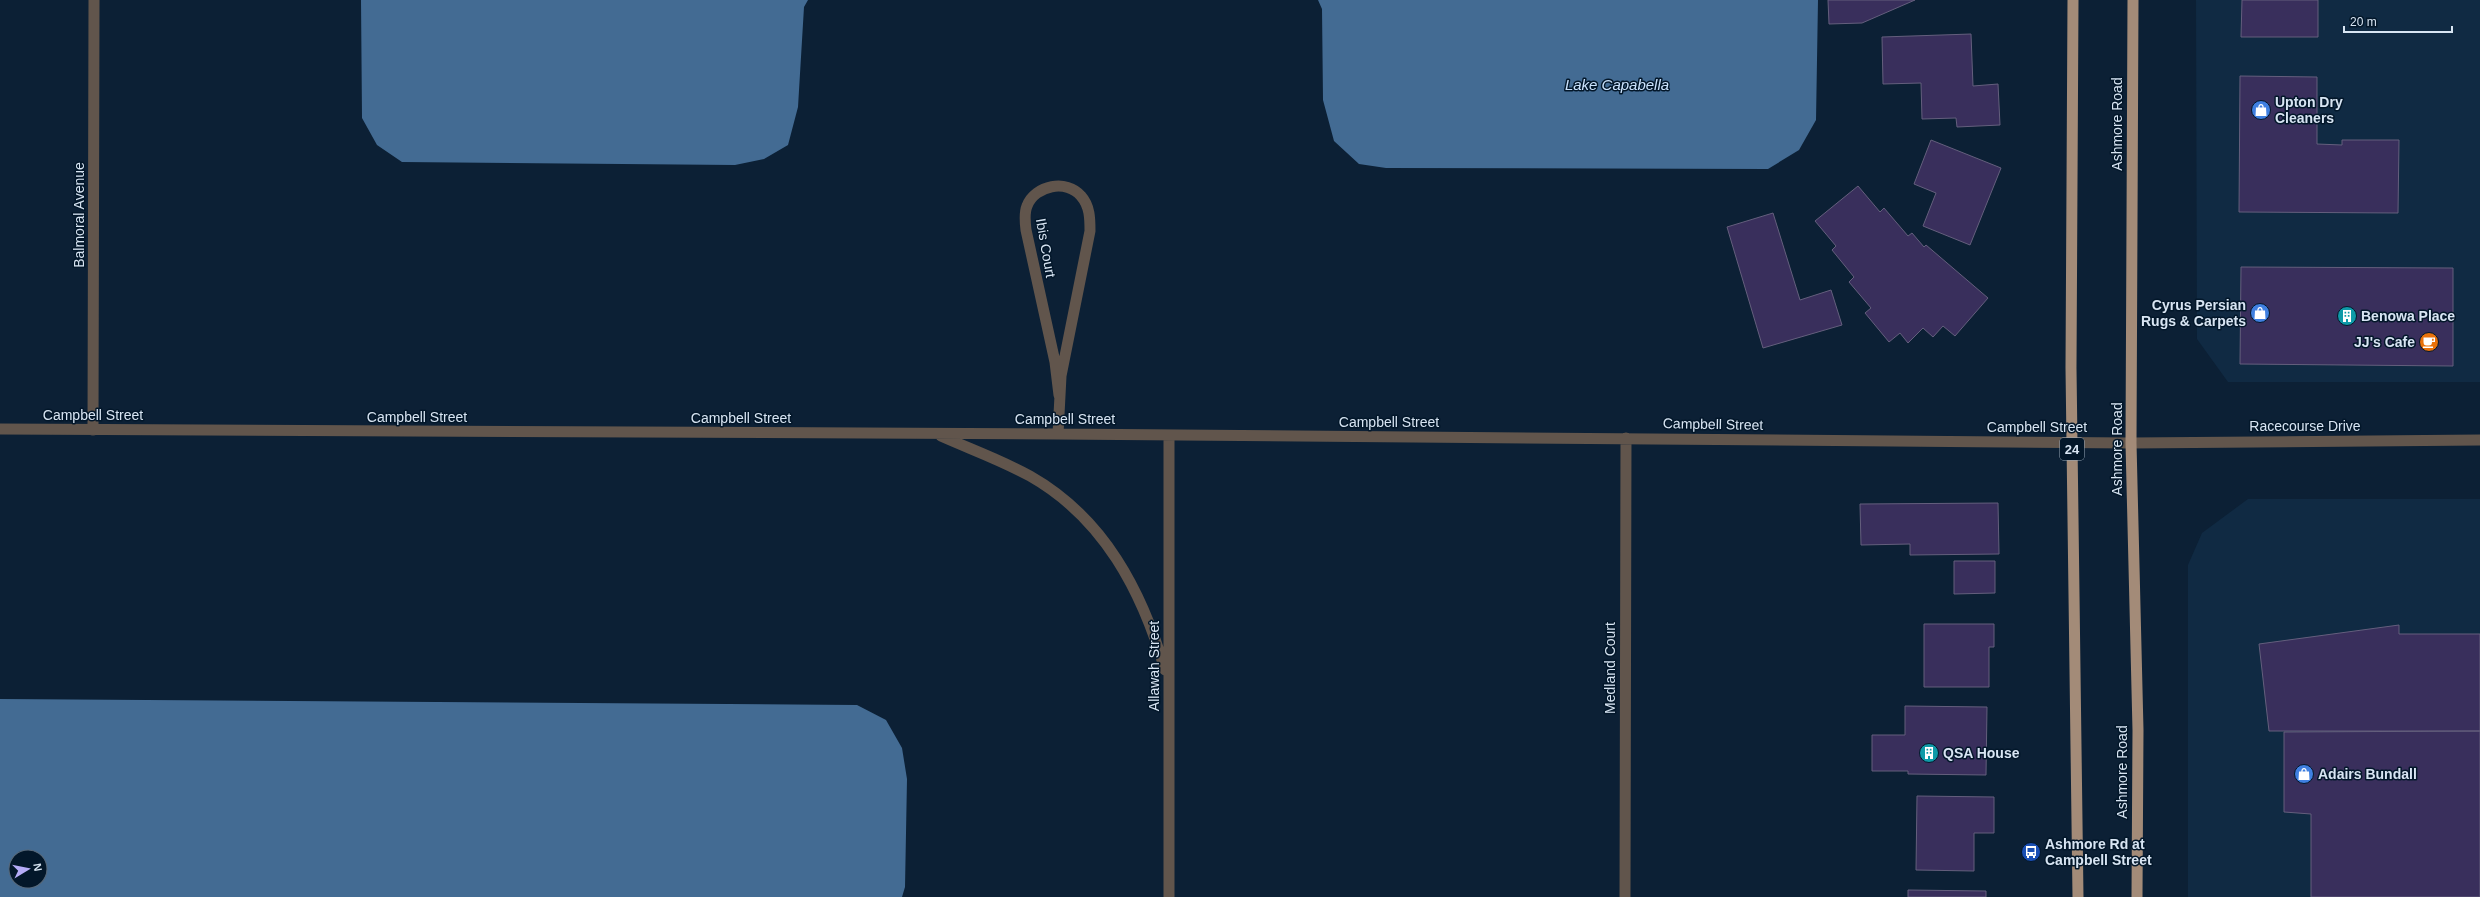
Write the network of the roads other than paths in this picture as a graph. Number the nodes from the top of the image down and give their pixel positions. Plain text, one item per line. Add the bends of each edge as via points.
1 (94, 0) edge
2 (2073, 0) edge
3 (2133, 0) edge
4 (1059, 395) junction
5 (0, 429) edge
6 (93, 430) junction
7 (937, 434) junction
8 (1058, 434) junction
9 (1169, 435) junction
10 (1626, 438) junction
11 (2480, 440) edge
12 (2072, 441) junction
13 (2131, 443) junction
14 (1168, 688) junction
15 (1169, 897) edge
16 (1625, 897) edge
17 (2078, 897) edge
18 (2137, 897) edge

1 - 6 street, Balmoral Avenue
2 - 12 main road, 24
3 - 13 main road, Ashmore Road
4 - 4 street, Ibis Court via 1055,362 1026,230 1025,215 1027,204 1034,196 1044,189 1062,186 1076,191 1084,200 1089,213 1090,231 1062,365
4 - 8 street, Ibis Court
5 - 6 street, Campbell Street
6 - 7 street, Campbell Street
7 - 8 street, Campbell Street
7 - 14 street via 1031,476 1065,500 1096,530 1116,556 1141,602 1154,635
8 - 9 street, Campbell Street
9 - 10 street, Campbell Street
9 - 14 street, Allawah Street
10 - 12 street, Campbell Street
10 - 16 street, Medland Court
11 - 13 street, Racecourse Drive
12 - 13 street, Campbell Street
12 - 17 main road, 24
13 - 18 main road, Ashmore Road via 2138,730
14 - 15 street, Allawah Street

